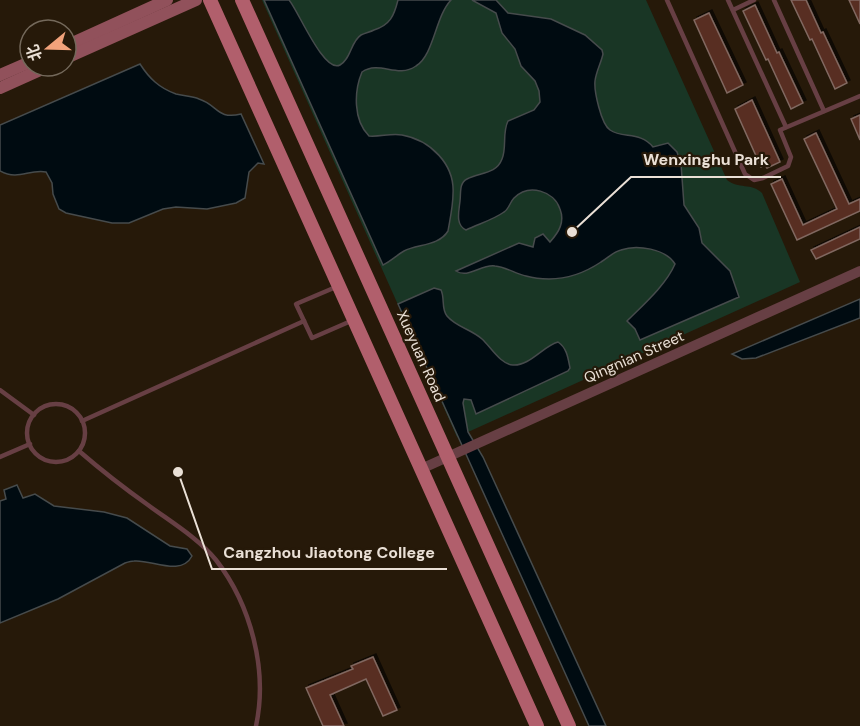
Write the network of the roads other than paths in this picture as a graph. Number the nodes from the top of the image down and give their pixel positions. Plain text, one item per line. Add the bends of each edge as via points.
1 (167, 0) edge
2 (196, 0) edge
3 (210, 0) edge
4 (242, 0) edge
5 (667, 0) edge
6 (729, 0) edge
7 (754, 0) edge
8 (774, 0) edge
9 (733, 10) junction
10 (78, 41) edge
11 (78, 53) edge
12 (18, 67) edge
13 (0, 75) edge
14 (22, 78) edge
15 (0, 88) edge
16 (860, 96) edge
17 (824, 111) junction
18 (786, 127) junction
19 (860, 271) edge
20 (338, 286) junction
21 (353, 320) junction
22 (304, 321) junction
23 (0, 390) edge
24 (34, 415) junction
25 (82, 421) junction
26 (30, 444) junction
27 (79, 451) junction
28 (0, 457) edge
29 (448, 457) junction
30 (421, 470) junction
31 (256, 726) edge
32 (537, 726) edge
33 (569, 726) edge

1 - 10 main road
2 - 11 main road
3 - 20 main road
4 - 29 main road, Xueyuan Road
5 - 18 lane via 745,174 754,180 788,166 791,157 780,130
6 - 9 lane
7 - 9 lane
8 - 17 lane
9 - 18 lane
12 - 13 main road
14 - 15 main road
16 - 17 lane
17 - 18 lane
19 - 29 street, Qingnian Street
20 - 21 main road
20 - 22 lane via 296,304
21 - 22 lane via 312,338
21 - 30 main road
22 - 25 lane
23 - 24 lane
24 - 25 lane via 43,407 59,404 75,411
24 - 26 lane via 28,430
25 - 27 lane via 85,436
26 - 27 lane via 38,455 54,462
26 - 28 lane
27 - 31 lane via 189,534 215,559 235,590 248,618 256,652
29 - 30 street, Qingnian Street
29 - 33 main road, Xueyuan Road
30 - 32 main road

